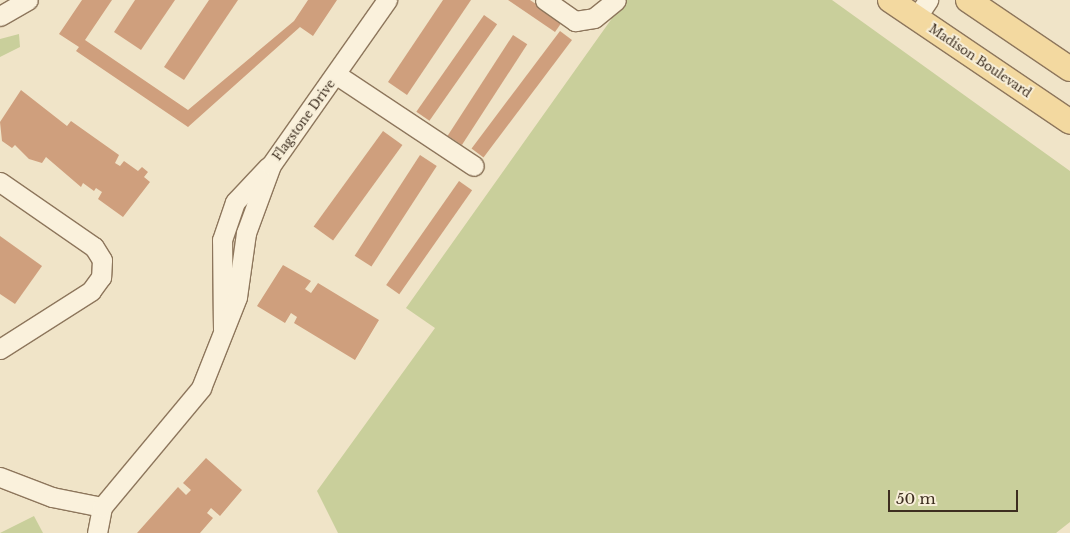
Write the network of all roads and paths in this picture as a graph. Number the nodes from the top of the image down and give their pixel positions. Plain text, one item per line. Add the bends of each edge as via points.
1 (28, 0) edge
2 (387, 0) edge
3 (545, 0) edge
4 (616, 0) edge
5 (890, 0) edge
6 (968, 0) edge
7 (922, 9) edge
8 (0, 16) edge
9 (1070, 69) edge
10 (337, 75) junction
11 (1070, 122) edge
12 (474, 166) dead end
13 (0, 182) edge
14 (0, 349) edge
15 (0, 476) edge
16 (102, 507) junction
17 (97, 533) edge

1 - 8 street
2 - 10 street, Flagstone Drive
3 - 4 street via 575,21 594,18
5 - 7 main road, Madison Boulevard
6 - 9 main road
7 - 11 main road, Madison Boulevard
10 - 12 street
10 - 16 street, Flagstone Drive via 271,165 235,202 222,240 224,337 201,388
13 - 14 street via 94,247 102,260 101,277 91,291
15 - 16 street via 52,497
16 - 17 street

